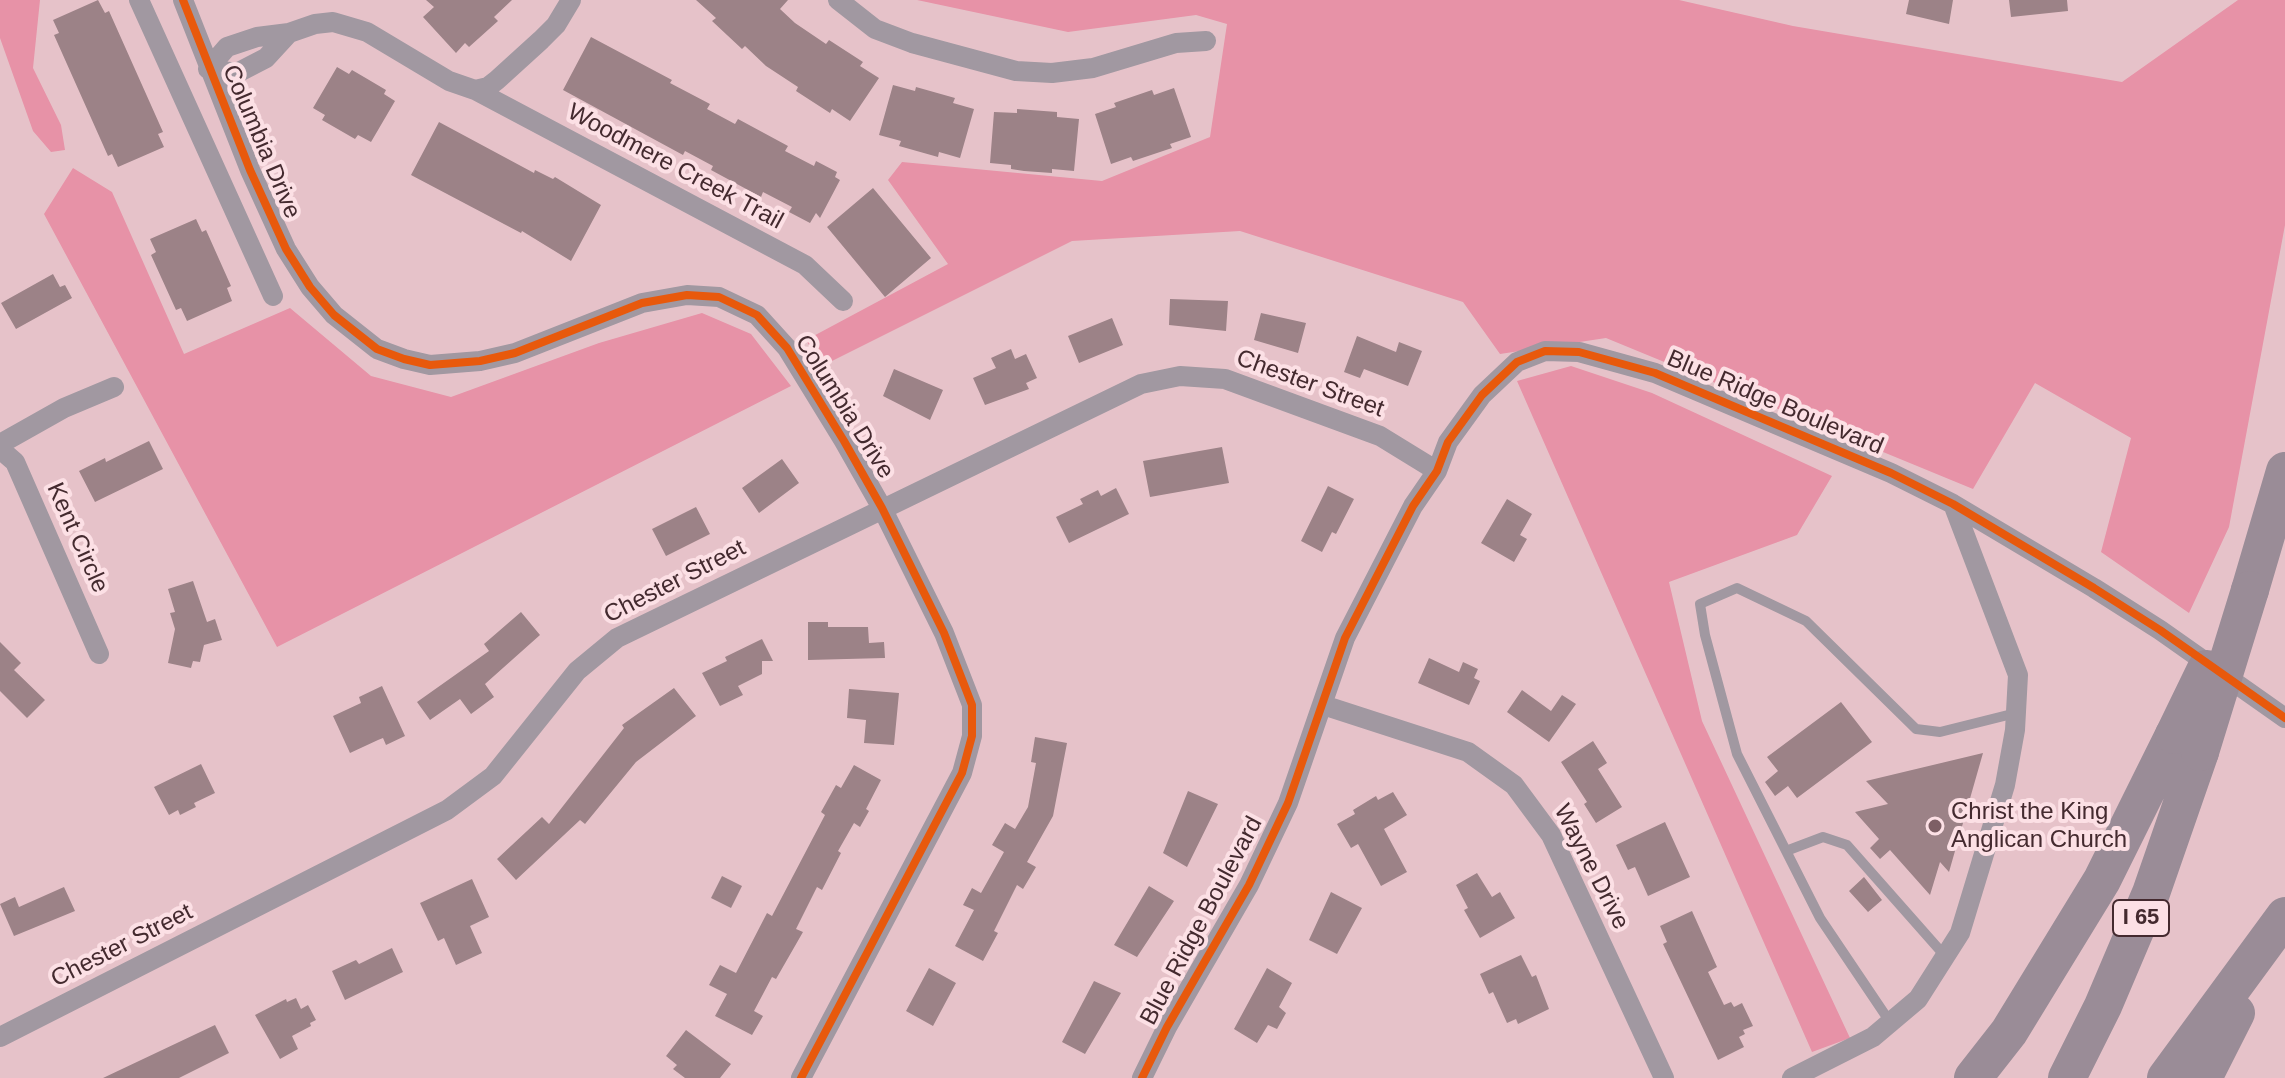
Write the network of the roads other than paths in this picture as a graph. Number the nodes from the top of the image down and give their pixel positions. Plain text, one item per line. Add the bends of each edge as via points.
1 (139, 0) edge
2 (183, 0) edge
3 (571, 0) edge
4 (838, 0) edge
5 (1206, 41) dead end
6 (208, 69) junction
7 (475, 90) junction
8 (273, 296) dead end
9 (843, 301) dead end
10 (114, 387) dead end
11 (0, 446) edge
12 (1437, 471) junction
13 (2285, 471) edge
14 (1953, 504) junction
15 (882, 508) junction
16 (99, 654) dead end
17 (1323, 705) junction
18 (2016, 713) junction
19 (2285, 718) edge
20 (2187, 744) junction
21 (1786, 851) junction
22 (2285, 916) edge
23 (1945, 956) junction
24 (1890, 1022) junction
25 (0, 1037) edge
26 (801, 1078) edge
27 (1142, 1078) edge
28 (1664, 1078) edge
29 (1792, 1078) edge
30 (1973, 1078) edge
31 (2067, 1078) edge
32 (2166, 1078) edge
33 (2203, 1078) edge

1 - 8 street
2 - 6 street, Columbia Drive
3 - 7 street via 541,40 488,87
4 - 5 street via 875,29 1016,71 1093,68 1176,43
6 - 7 street, Woodmere Creek Trail via 237,73 266,58 289,33 333,22 367,32 449,81
6 - 15 street, Columbia Drive via 286,249 334,315 377,349 430,365 480,361 515,353 642,303 687,295 719,297 757,315 787,348
7 - 9 street, Woodmere Creek Trail via 805,265
10 - 11 street via 64,408
11 - 16 street, Kent Circle via 15,462
12 - 14 street, Blue Ridge Boulevard via 1448,442 1482,395 1517,362 1545,351 1579,352 1655,373
12 - 15 street, Chester Street via 1380,436 1324,415 1225,379 1180,376 1141,384
12 - 17 street, Blue Ridge Boulevard via 1413,506 1345,638
13 - 20 highway, bridge via 2250,590 2204,672
14 - 18 street via 2018,675
14 - 19 street, Blue Ridge Boulevard via 2160,630
15 - 25 street, Chester Street via 617,638 577,671 493,776 447,810
15 - 26 street, Columbia Drive via 944,633 972,705 972,736 962,773
17 - 27 street, Blue Ridge Boulevard via 1288,803 1249,885
17 - 28 street, Wayne Drive via 1468,752 1514,785 1551,835
18 - 21 lane via 1940,732 1916,729 1806,621 1737,588 1700,604 1737,754
18 - 23 street via 2005,785 1960,933
20 - 30 highway via 2009,1032
20 - 31 highway, I 65 via 2151,893
21 - 23 lane via 1823,837 1847,845
21 - 24 lane via 1820,918
22 - 32 highway
22 - 33 highway
23 - 24 street via 1918,999
24 - 29 street via 1873,1037

